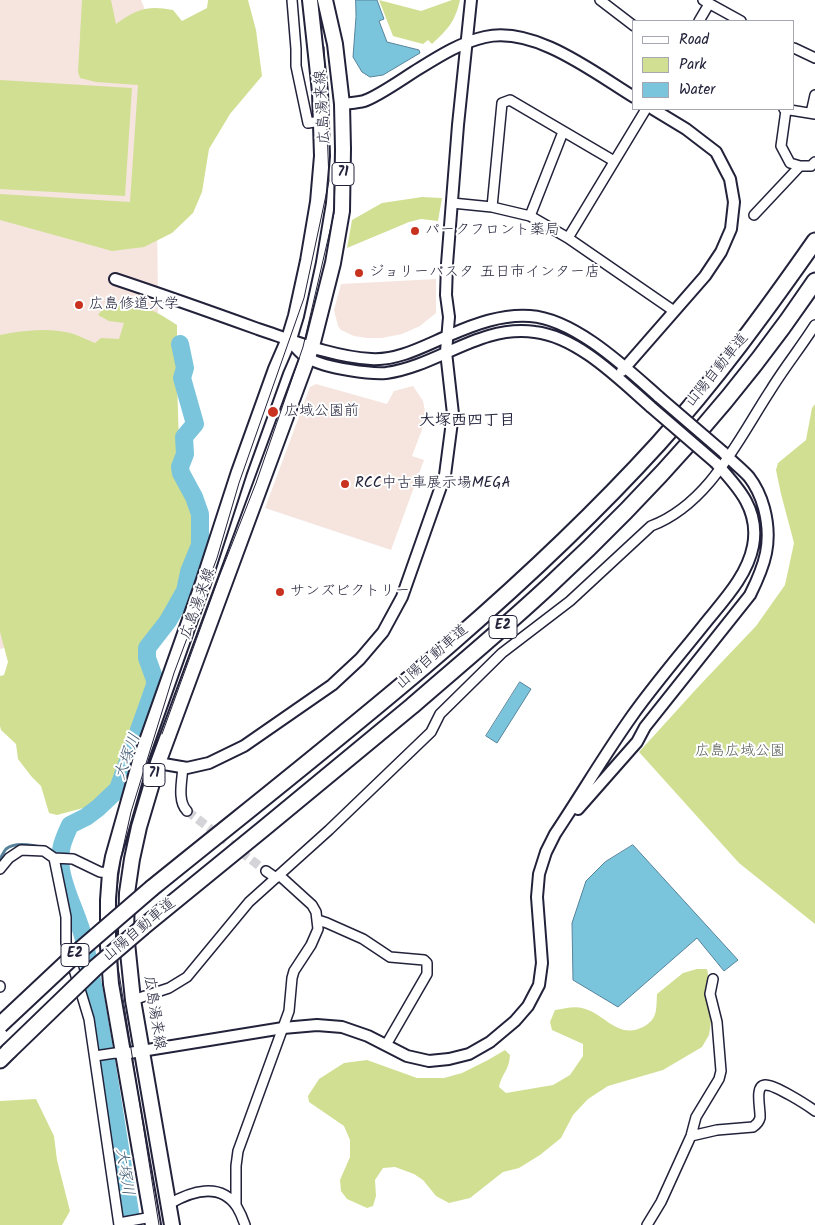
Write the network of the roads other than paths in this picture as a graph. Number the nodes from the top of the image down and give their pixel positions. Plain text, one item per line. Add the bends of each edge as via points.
1 (292, 0) edge
2 (310, 0) edge
3 (325, 0) edge
4 (472, 0) edge
5 (600, 0) edge
6 (706, 2) edge
7 (699, 20) edge
8 (739, 20) edge
9 (632, 24) edge
10 (468, 42) junction
11 (795, 48) edge
12 (815, 58) edge
13 (632, 96) edge
14 (815, 96) edge
15 (342, 104) junction
16 (645, 110) edge
17 (655, 110) edge
18 (785, 110) edge
19 (791, 110) edge
20 (813, 114) edge
21 (321, 121) junction
22 (563, 132) junction
23 (614, 161) junction
24 (800, 166) junction
25 (814, 166) edge
26 (452, 203) junction
27 (492, 207) junction
28 (530, 216) junction
29 (754, 216) dead end
30 (568, 238) junction
31 (815, 241) edge
32 (116, 278) dead end
33 (815, 281) edge
34 (674, 311) junction
35 (815, 325) edge
36 (447, 336) junction
37 (289, 339) junction
38 (310, 352) junction
39 (446, 352) junction
40 (626, 368) junction
41 (617, 378) junction
42 (726, 455) junction
43 (718, 466) junction
44 (158, 764) junction
45 (183, 767) junction
46 (187, 811) tunnel mouth
47 (556, 834) junction
48 (54, 858) junction
49 (0, 869) edge
50 (266, 871) tunnel mouth
51 (110, 873) junction
52 (278, 876) junction
53 (318, 920) junction
54 (713, 979) dead end
55 (133, 1000) junction
56 (0, 1025) edge
57 (283, 1028) junction
58 (386, 1045) junction
59 (143, 1050) junction
60 (119, 1054) junction
61 (4, 1056) edge
62 (97, 1056) junction
63 (815, 1110) edge
64 (691, 1136) junction
65 (169, 1204) junction
66 (236, 1205) junction
67 (148, 1220) edge
68 (121, 1223) edge
69 (172, 1225) edge
70 (246, 1225) edge
71 (647, 1225) edge

1 - 21 street via 296,66 308,123
2 - 21 main road, 広島湯来線 / 71
3 - 15 main road, 広島湯来線 / 71 via 335,44
4 - 10 street
5 - 9 street
6 - 7 street
6 - 8 street
10 - 13 street via 496,35 535,41 560,52
10 - 15 street via 366,100
10 - 26 street
11 - 12 street
14 - 20 street
15 - 38 main road, 広島湯来線 / 71 via 342,211 333,263
16 - 23 street
17 - 34 street via 716,152 730,179 734,202 732,229 721,252
18 - 24 street via 782,146 790,163
19 - 20 street
21 - 37 main road, 広島湯来線 / 71 via 318,202
22 - 23 street
22 - 27 street via 510,100 502,103
22 - 28 street
23 - 30 street
24 - 25 street
24 - 29 street
26 - 27 street
26 - 36 street via 447,264
27 - 28 street
28 - 30 street
30 - 34 street
31 - 56 highway, 山陽自動車道 / E2, bridge via 769,307 670,430 536,567 356,723 152,888
32 - 37 street
33 - 61 highway, 山陽自動車道 / E2, bridge via 734,390 675,459 550,586 371,740 95,968
34 - 40 street
35 - 42 street
36 - 38 street via 397,356 373,360
36 - 39 street
36 - 40 street via 478,323 511,316 546,318 582,334
37 - 38 street
37 - 51 main road, 広島湯来線 / 71 via 239,472 204,583 141,758
38 - 39 street via 343,369 386,373
38 - 44 main road, 広島湯来線 / 71
39 - 41 street via 478,338 511,331 535,332 552,336 585,352
39 - 45 street via 453,414 445,475 402,597 383,632 332,684 244,746 209,763
40 - 41 street
40 - 42 street, bridge
41 - 43 street, bridge
42 - 43 street
42 - 47 street via 756,488 768,522 769,540 760,574 750,595 645,727 637,742
43 - 47 street via 745,497 754,523 753,546 744,573 632,716
43 - 52 street via 699,494 665,520 651,526 570,601 502,653 440,714 431,732
44 - 45 street
44 - 55 main road, 広島湯来線 / 71 via 139,827 127,893 126,933
45 - 46 street via 181,799
47 - 58 street via 539,874 537,897 542,963 539,985 528,1006 490,1042 469,1054 429,1061 407,1056
48 - 49 street via 44,851 21,850
48 - 51 street via 74,859 100,872
48 - 62 street via 66,917 66,943
50 - 52 street
51 - 60 main road, 広島湯来線 / 71 via 108,956
52 - 53 street via 312,904
52 - 55 street via 249,902 187,977 169,988
53 - 57 street via 316,937 292,978 290,1005
53 - 58 street via 363,939 390,957 427,963 427,974
54 - 64 street via 710,994 717,1022 721,1071 696,1117
55 - 59 main road, 広島湯来線 / 71
57 - 58 street via 342,1027
57 - 59 street
57 - 66 street via 238,1151
59 - 60 street
59 - 65 main road, 広島湯来線 / 71
60 - 62 street
60 - 67 main road, 広島湯来線 / 71
62 - 68 street
63 - 64 street via 765,1085 759,1091 760,1118 754,1128 716,1130
64 - 71 street
65 - 66 street via 204,1190 214,1190
65 - 69 main road, 広島湯来線 / 71
66 - 70 street
67 - 68 street

